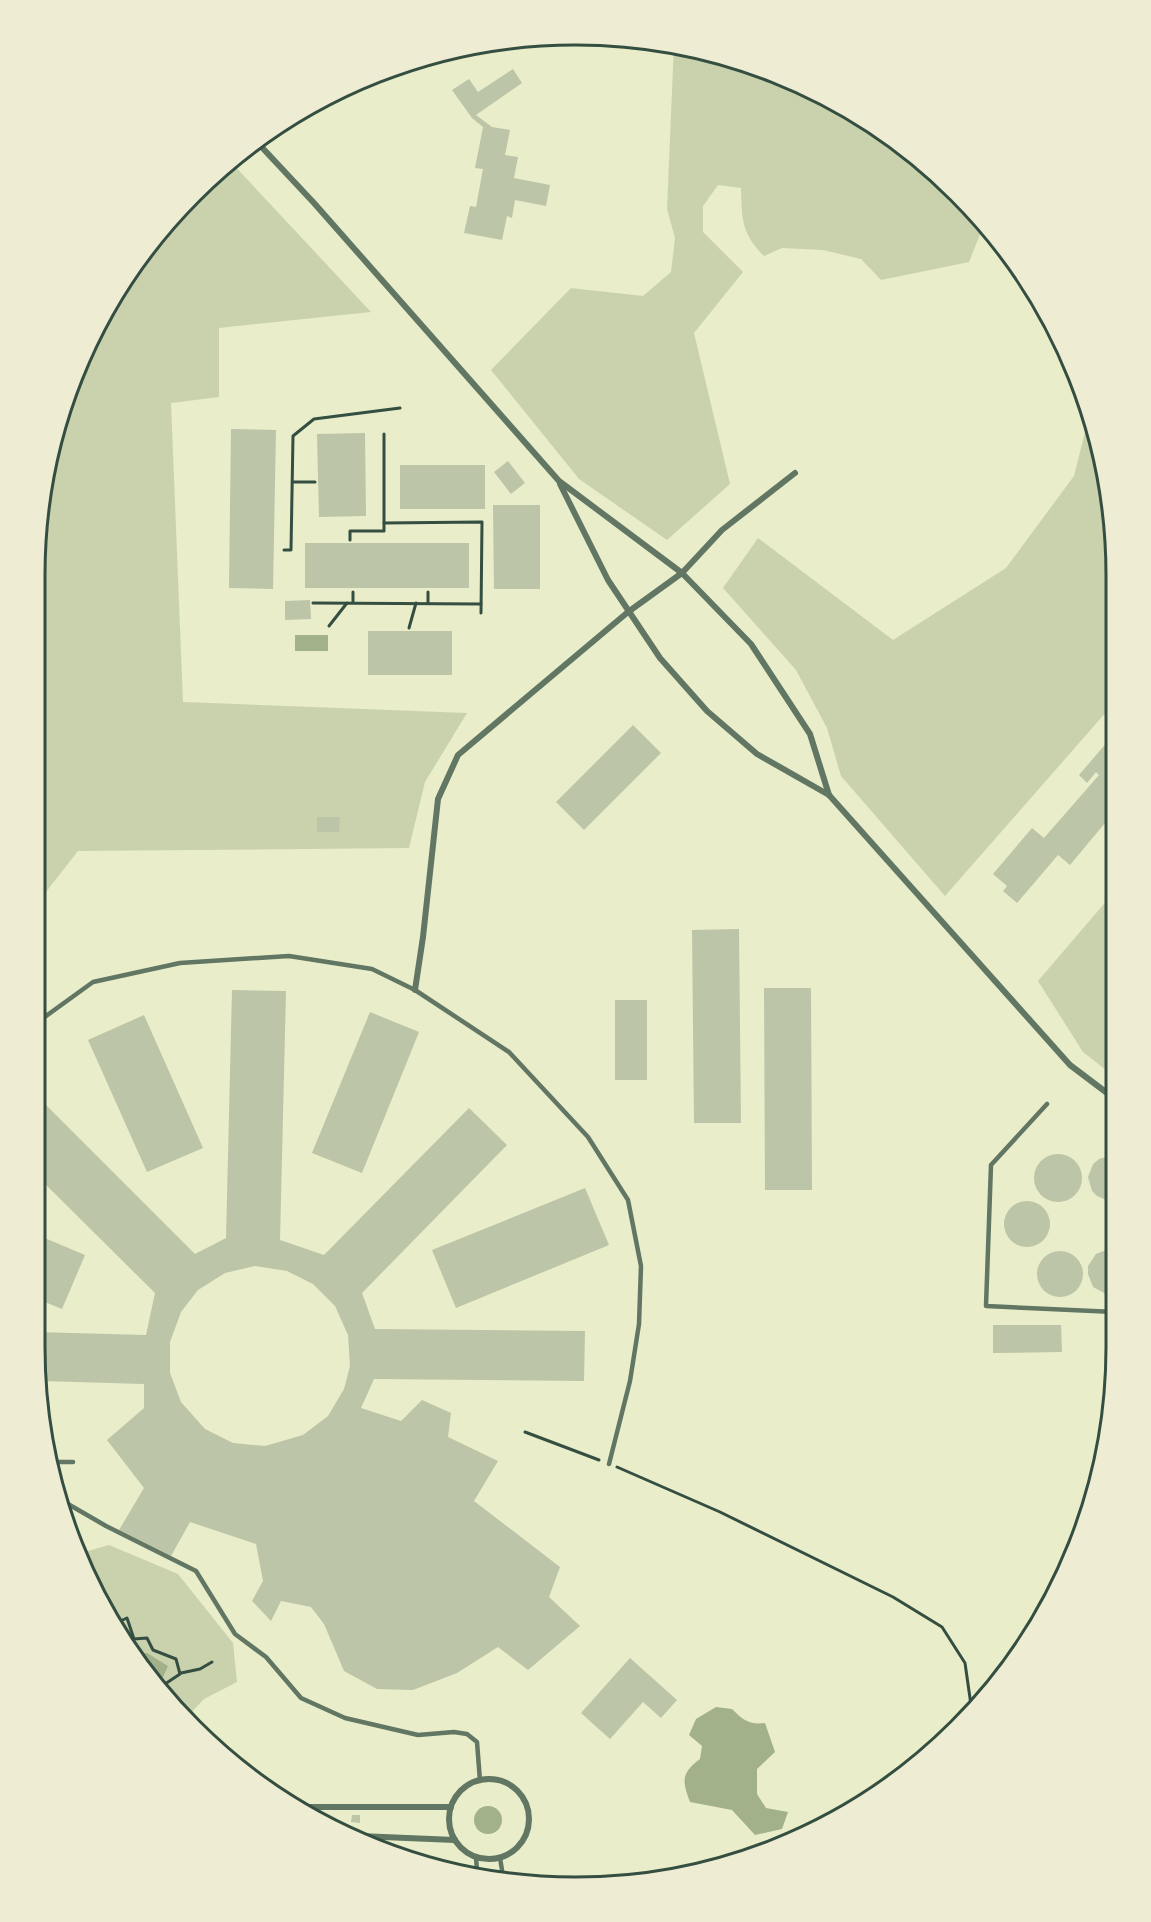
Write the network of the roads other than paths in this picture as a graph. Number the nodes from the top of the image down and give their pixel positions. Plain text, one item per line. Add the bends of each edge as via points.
1 (262, 148) edge
2 (795, 473) dead end
3 (559, 481) junction
4 (682, 573) junction
5 (628, 612) junction
6 (830, 795) junction
7 (415, 990) junction
8 (45, 1017) edge
9 (1106, 1092) edge
10 (1047, 1104) dead end
11 (1106, 1312) edge
12 (58, 1462) edge
13 (73, 1462) dead end
14 (609, 1464) road end
15 (69, 1505) edge
16 (480, 1780) junction
17 (451, 1807) junction
18 (318, 1810) edge
19 (371, 1836) edge
20 (455, 1840) junction
21 (476, 1857) junction
22 (500, 1858) junction
23 (477, 1868) edge
24 (502, 1871) edge

1 - 3 street
2 - 4 street via 722,530
3 - 4 street
3 - 5 street
4 - 5 street
4 - 6 street via 751,644 810,734
5 - 6 street via 660,658 707,711 757,754
5 - 7 street via 458,755 438,800
6 - 9 street via 1070,1065
7 - 8 lane via 372,969 289,956 180,963 93,982
7 - 14 lane via 509,1052 588,1137 628,1200 641,1266 639,1324 630,1381
10 - 11 lane via 990,1165 986,1306
12 - 13 lane
15 - 16 lane via 196,1571 235,1634 266,1657 301,1698 345,1718 418,1735 467,1734 477,1742
16 - 17 street via 458,1795
16 - 22 street via 507,1784 526,1803 528,1830 522,1843
17 - 18 street
17 - 20 street via 449,1824
19 - 20 street
20 - 21 street
21 - 22 street
21 - 23 lane
22 - 24 lane

